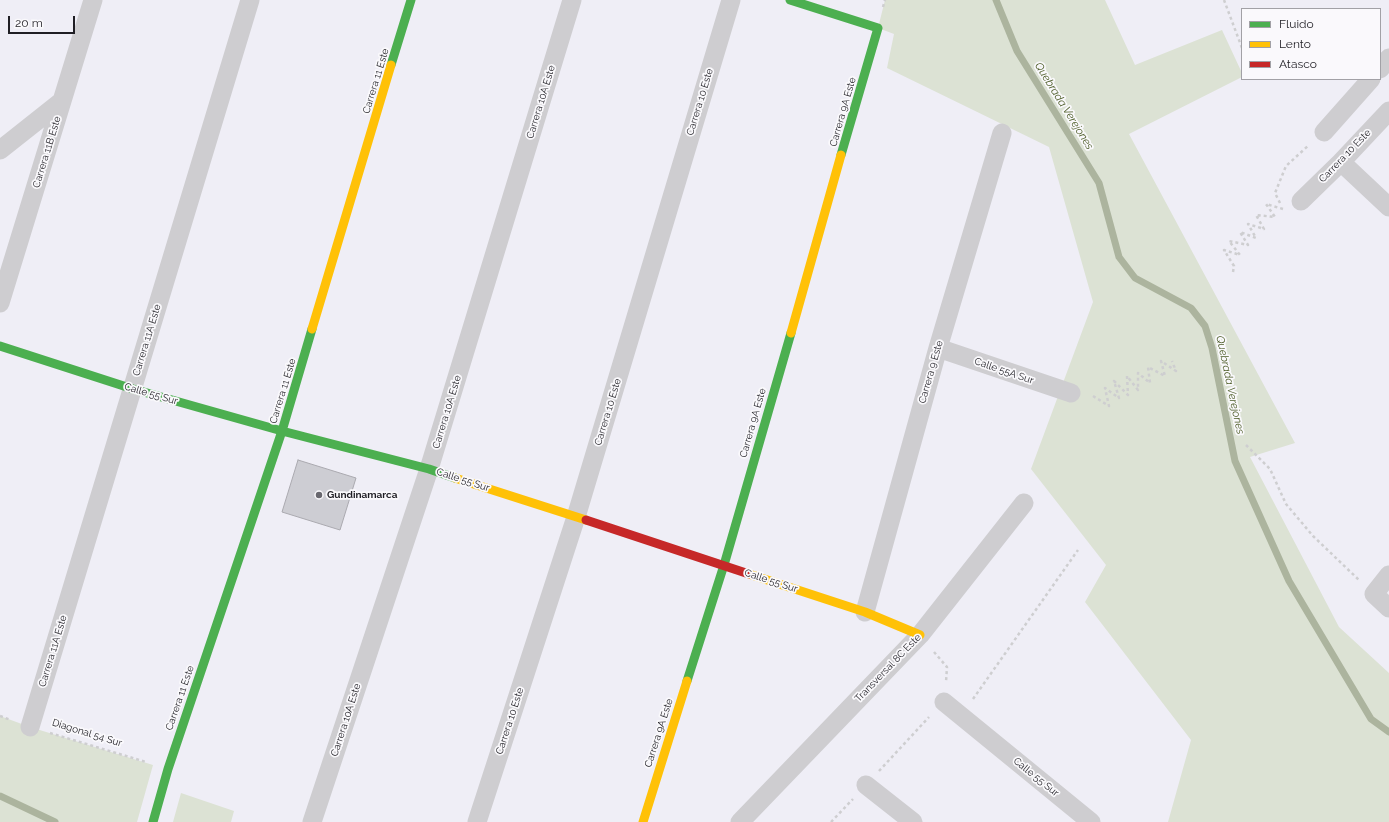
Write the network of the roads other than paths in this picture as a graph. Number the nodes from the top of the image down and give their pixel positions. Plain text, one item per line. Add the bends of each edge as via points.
1 (93, 0) edge
2 (250, 0) edge
3 (411, 0) edge
4 (572, 0) edge
5 (731, 0) edge
6 (790, 0) edge
7 (1389, 58) edge
8 (1381, 68) edge
9 (1370, 80) edge
10 (62, 101) junction
11 (1389, 111) edge
12 (1324, 132) road end
13 (1002, 133) dead end
14 (0, 150) edge
15 (1341, 162) junction
16 (1301, 201) dead end
17 (1389, 207) edge
18 (0, 303) edge
19 (0, 346) edge
20 (938, 348) junction
21 (133, 389) junction
22 (1071, 393) dead end
23 (282, 431) junction
24 (430, 469) junction
25 (1024, 503) dead end
26 (576, 517) junction
27 (724, 565) junction
28 (1389, 575) edge
29 (1389, 608) edge
30 (865, 612) junction
31 (920, 635) junction
32 (944, 702) road end
33 (30, 727) road end
34 (866, 785) road end
35 (153, 822) edge
36 (312, 822) edge
37 (477, 822) edge
38 (643, 822) edge
39 (740, 822) edge
40 (913, 822) edge
41 (1091, 822) edge

1 - 10 street, Carrera 11B Este
2 - 21 street, Carrera 11A Este
3 - 23 street, Carrera 11 Este
4 - 24 street, Carrera 10A Este
5 - 26 street, Carrera 10 Este
6 - 27 street, Carrera 9A Este via 878,28
7 - 8 street
9 - 12 street
10 - 14 street
10 - 18 street, Carrera 11B Este
11 - 15 street, Carrera 10 Este
13 - 20 street, Carrera 9 Este
15 - 16 street, Carrera 10 Este
15 - 17 street
19 - 21 street, Calle 55 Sur
20 - 22 street, Calle 55A Sur
20 - 30 street, Carrera 9 Este
21 - 23 street, Calle 55 Sur
21 - 33 street, Carrera 11A Este
23 - 24 street, Calle 55 Sur
23 - 35 street, Carrera 11 Este via 168,769
24 - 26 street, Calle 55 Sur
24 - 36 street, Carrera 10A Este
25 - 31 street, Transversal 8C Este
26 - 27 street, Calle 55 Sur
26 - 37 street, Carrera 10 Este
27 - 30 street, Calle 55 Sur
27 - 38 street, Carrera 9A Este
28 - 29 street via 1374,594
30 - 31 street, Calle 55 Sur
31 - 39 street, Transversal 8C Este
32 - 41 street, Calle 55 Sur
34 - 40 street

